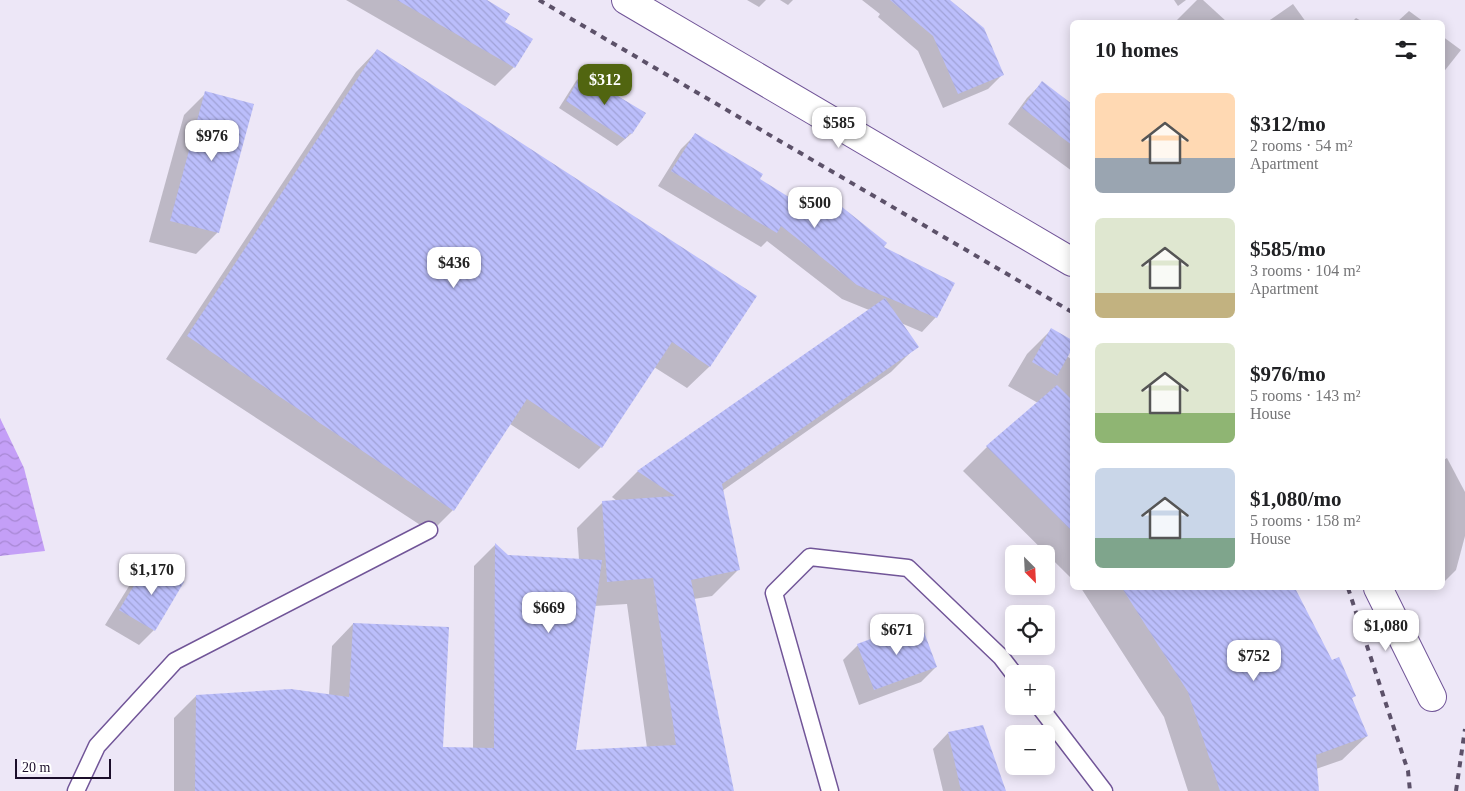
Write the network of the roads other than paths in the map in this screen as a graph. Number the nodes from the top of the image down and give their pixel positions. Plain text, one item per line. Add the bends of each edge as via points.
1 (626, 0) edge
2 (1070, 261) edge
3 (429, 530) dead end
4 (1379, 590) edge
5 (1007, 665) edge
6 (1432, 697) dead end
7 (1046, 715) edge
8 (76, 791) edge
9 (830, 791) edge
10 (1104, 791) edge

1 - 2 street
3 - 8 lane via 175,661 97,746
4 - 6 street
5 - 9 lane via 908,568 810,557 774,593
7 - 10 lane

